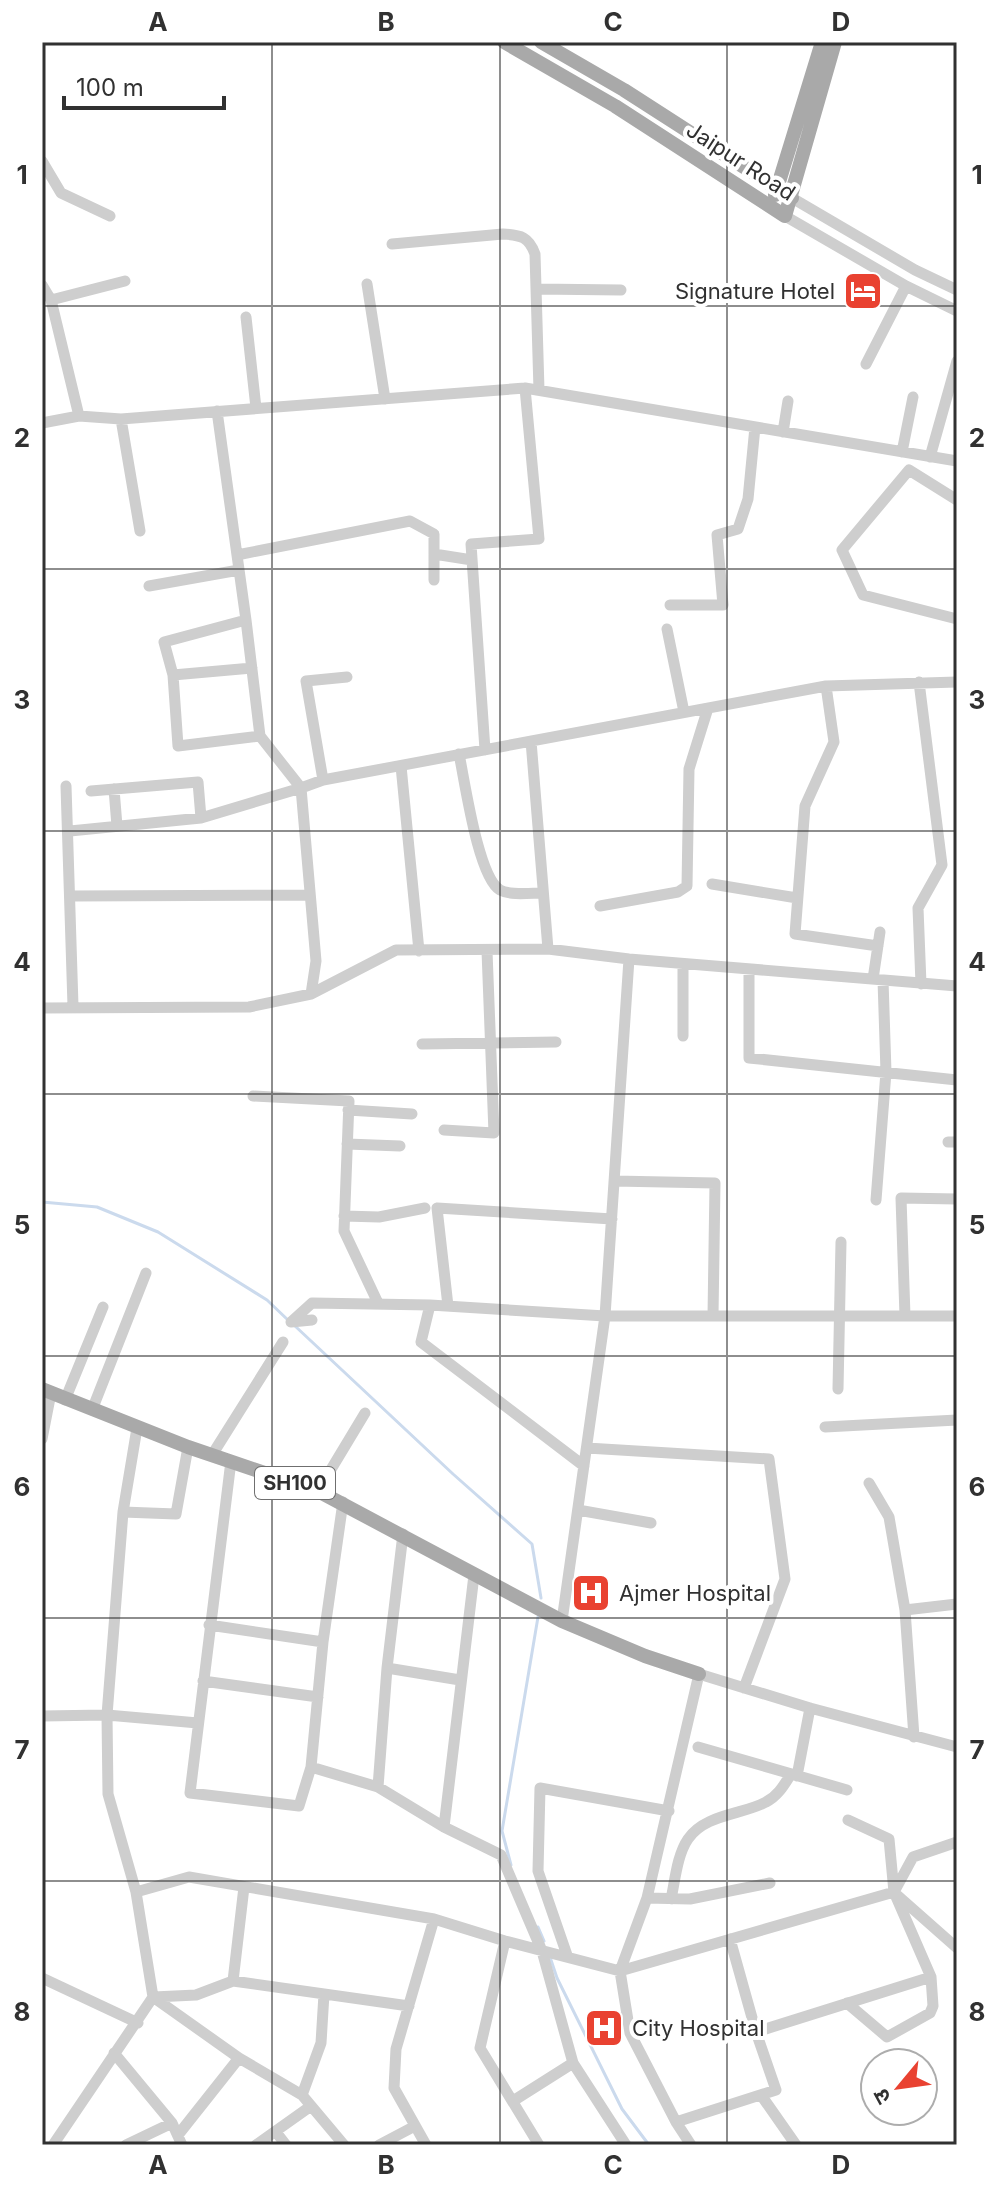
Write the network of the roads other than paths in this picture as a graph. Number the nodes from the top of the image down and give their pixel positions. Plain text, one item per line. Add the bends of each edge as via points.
1 (504, 42) edge
2 (541, 42) edge
3 (822, 42) edge
4 (835, 42) edge
5 (42, 161) edge
6 (777, 189) junction
7 (792, 198) junction
8 (770, 207) junction
9 (110, 216) dead end
10 (785, 216) junction
11 (392, 244) dead end
12 (125, 281) dead end
13 (367, 284) dead end
14 (42, 285) edge
15 (906, 286) junction
16 (537, 289) junction
17 (621, 290) dead end
18 (957, 290) edge
19 (51, 300) junction
20 (957, 311) edge
21 (246, 317) dead end
22 (957, 361) edge
23 (866, 364) dead end
24 (525, 388) junction
25 (539, 390) junction
26 (913, 397) dead end
27 (385, 399) junction
28 (788, 401) dead end
29 (256, 408) junction
30 (217, 411) junction
31 (79, 416) junction
32 (121, 419) junction
33 (42, 423) edge
34 (755, 427) junction
35 (783, 432) junction
36 (902, 452) junction
37 (930, 457) junction
38 (957, 461) edge
39 (957, 500) edge
40 (140, 531) dead end
41 (434, 554) junction
42 (237, 555) junction
43 (472, 560) junction
44 (239, 570) junction
45 (434, 580) dead end
46 (149, 586) dead end
47 (670, 605) dead end
48 (957, 619) edge
49 (246, 620) junction
50 (667, 629) dead end
51 (252, 668) junction
52 (173, 675) junction
53 (347, 677) dead end
54 (919, 682) junction
55 (957, 682) edge
56 (826, 686) junction
57 (708, 708) junction
58 (684, 712) junction
59 (260, 736) junction
60 (531, 741) junction
61 (485, 750) junction
62 (459, 754) junction
63 (401, 766) junction
64 (323, 780) junction
65 (66, 786) dead end
66 (301, 788) junction
67 (114, 789) junction
68 (91, 791) dead end
69 (201, 818) junction
70 (117, 826) junction
71 (70, 831) junction
72 (712, 884) dead end
73 (543, 893) junction
74 (310, 895) junction
75 (71, 896) junction
76 (797, 898) junction
77 (600, 906) dead end
78 (880, 932) dead end
79 (878, 946) junction
80 (548, 949) junction
81 (419, 951) junction
82 (487, 951) junction
83 (629, 959) junction
84 (683, 964) junction
85 (749, 969) junction
86 (878, 980) junction
87 (921, 984) junction
88 (957, 986) edge
89 (311, 994) junction
90 (73, 1006) junction
91 (42, 1008) edge
92 (683, 1036) dead end
93 (556, 1042) dead end
94 (490, 1043) junction
95 (422, 1044) dead end
96 (886, 1072) junction
97 (957, 1080) edge
98 (253, 1096) dead end
99 (348, 1110) junction
100 (412, 1114) dead end
101 (444, 1130) dead end
102 (347, 1144) junction
103 (400, 1146) dead end
104 (614, 1181) junction
105 (957, 1199) edge
106 (876, 1200) dead end
107 (425, 1208) dead end
108 (344, 1216) junction
109 (612, 1219) junction
110 (841, 1242) dead end
111 (146, 1273) dead end
112 (378, 1303) junction
113 (430, 1305) junction
114 (448, 1306) junction
115 (103, 1307) dead end
116 (605, 1316) junction
117 (713, 1316) junction
118 (840, 1316) junction
119 (905, 1316) junction
120 (957, 1316) edge
121 (312, 1320) dead end
122 (283, 1342) dead end
123 (838, 1389) dead end
124 (47, 1391) edge
125 (65, 1400) junction
126 (92, 1410) junction
127 (365, 1413) dead end
128 (957, 1420) edge
129 (825, 1427) dead end
130 (137, 1428) junction
131 (42, 1439) edge
132 (188, 1447) junction
133 (587, 1448) junction
134 (212, 1455) junction
135 (231, 1461) junction
136 (584, 1466) junction
137 (869, 1483) dead end
138 (318, 1491) junction
139 (343, 1502) junction
140 (578, 1510) junction
141 (123, 1512) junction
142 (651, 1523) dead end
143 (403, 1534) junction
144 (474, 1575) junction
145 (957, 1604) edge
146 (905, 1610) junction
147 (558, 1619) junction
148 (209, 1625) junction
149 (323, 1642) junction
150 (387, 1668) junction
151 (699, 1674) junction
152 (460, 1680) junction
153 (203, 1681) junction
154 (744, 1688) junction
155 (318, 1697) junction
156 (810, 1708) junction
157 (107, 1715) junction
158 (42, 1716) edge
159 (198, 1723) junction
160 (914, 1737) junction
161 (698, 1747) dead end
162 (957, 1747) edge
163 (311, 1767) junction
164 (794, 1775) junction
165 (378, 1787) junction
166 (847, 1790) dead end
167 (669, 1811) junction
168 (848, 1820) dead end
169 (444, 1827) junction
170 (957, 1842) edge
171 (770, 1883) dead end
172 (244, 1887) junction
173 (136, 1892) junction
174 (894, 1892) junction
175 (647, 1898) junction
176 (671, 1899) junction
177 (434, 1919) junction
178 (730, 1939) junction
179 (505, 1941) junction
180 (957, 1948) edge
181 (542, 1951) junction
182 (567, 1955) junction
183 (620, 1971) junction
184 (931, 1977) junction
185 (42, 1979) edge
186 (233, 1981) junction
187 (324, 1994) junction
188 (153, 1997) junction
189 (847, 2003) junction
190 (409, 2006) junction
191 (138, 2023) junction
192 (756, 2032) junction
193 (114, 2053) junction
194 (239, 2058) junction
195 (573, 2063) junction
196 (776, 2090) junction
197 (302, 2095) junction
198 (761, 2095) junction
199 (513, 2101) junction
200 (311, 2106) junction
201 (769, 2107) junction
202 (676, 2122) junction
203 (172, 2123) junction
204 (415, 2126) junction
205 (276, 2132) junction
206 (180, 2140) edge
207 (53, 2145) edge
208 (126, 2145) edge
209 (256, 2145) edge
210 (286, 2145) edge
211 (344, 2145) edge
212 (379, 2145) edge
213 (426, 2145) edge
214 (539, 2145) edge
215 (626, 2145) edge
216 (691, 2145) edge
217 (796, 2145) edge

1 - 8 main road, Jaipur Road via 615,106
2 - 6 main road, Jaipur Road
3 - 6 main road
4 - 7 main road
5 - 9 street via 61,193
6 - 7 main road, Jaipur Road
6 - 8 main road
7 - 10 main road
7 - 18 street, Jaipur Road
8 - 10 main road, Jaipur Road
10 - 15 street, Jaipur Road
11 - 16 street via 521,235 531,241 535,254
12 - 19 street
13 - 27 street
14 - 19 street
15 - 20 street, Jaipur Road
15 - 23 street
16 - 17 street
16 - 25 street
19 - 31 street
21 - 29 street
22 - 37 street
24 - 25 street
24 - 27 street
24 - 43 street via 539,539 471,544
25 - 34 street
26 - 36 street
27 - 29 street
28 - 35 street
29 - 30 street
30 - 32 street
30 - 42 street
31 - 32 street
31 - 33 street
32 - 40 street
34 - 35 street
34 - 47 street via 748,499 738,529 717,535 723,605
35 - 36 street
36 - 37 street
37 - 38 street
39 - 48 street via 909,470 842,550 863,595
41 - 42 street via 434,534 410,521
41 - 43 street
41 - 45 street
42 - 44 street
43 - 61 street
44 - 46 street
44 - 49 street
49 - 51 street
49 - 52 street via 164,642
50 - 58 street
51 - 52 street
51 - 59 street
52 - 59 street via 178,746
53 - 64 street via 306,681
54 - 55 street
54 - 56 street
54 - 87 street via 942,865 918,908
56 - 57 street
56 - 76 street via 834,742 805,806
57 - 58 street
57 - 77 street via 689,769 687,886
58 - 60 street
59 - 66 street
60 - 61 street
60 - 73 street
61 - 62 street
62 - 63 street
62 - 73 street via 480,853 491,880 508,893
63 - 64 street
63 - 81 street
64 - 66 street
65 - 71 street
66 - 69 street
66 - 74 street
67 - 68 street
67 - 69 street via 198,782
67 - 70 street
69 - 70 street
70 - 71 street
71 - 75 street
72 - 76 street
73 - 80 street
74 - 75 street
74 - 89 street via 316,961
75 - 90 street
76 - 79 street via 795,934
78 - 79 street
79 - 86 street
80 - 82 street
80 - 83 street
81 - 82 street
81 - 89 street via 396,950
82 - 94 street
83 - 84 street
83 - 104 street
84 - 85 street
84 - 92 street
85 - 86 street
85 - 96 street via 749,1058
86 - 87 street
86 - 96 street
87 - 88 street
89 - 90 street via 249,1007
90 - 91 street
93 - 94 street
94 - 95 street
94 - 101 street via 494,1133
96 - 97 street
96 - 106 street
98 - 99 street via 349,1101
99 - 100 street
99 - 102 street
102 - 103 street
102 - 108 street
104 - 109 street
104 - 117 street via 715,1183
105 - 119 street via 901,1198
107 - 108 street via 379,1217
108 - 112 street via 344,1231
109 - 114 street via 437,1208
109 - 116 street
110 - 118 street
111 - 126 street
112 - 113 street
112 - 121 street via 312,1303 291,1322
113 - 114 street
113 - 136 street via 421,1342
114 - 116 street
115 - 125 street
116 - 117 street
116 - 133 street
117 - 118 street
118 - 119 street
118 - 123 street
119 - 120 street
122 - 134 street
124 - 125 main road, SH100
124 - 131 street
125 - 126 main road, SH100
126 - 130 main road, SH100
127 - 138 street
128 - 129 street
130 - 132 main road, SH100
130 - 141 street
132 - 134 main road, SH100
132 - 141 street via 176,1514
133 - 136 street
133 - 154 street via 769,1459 785,1579
134 - 135 main road, SH100
135 - 138 main road, SH100
135 - 148 street
136 - 140 street
137 - 146 street via 889,1517
138 - 139 main road, SH100
139 - 143 main road, SH100
139 - 149 street
140 - 142 street
140 - 147 street
141 - 157 street
143 - 144 main road, SH100
143 - 150 street
144 - 147 main road, SH100
144 - 152 street
145 - 146 street
146 - 160 street
147 - 151 main road, SH100
148 - 149 street
148 - 153 street
149 - 155 street
150 - 152 street
150 - 165 street
151 - 154 street
151 - 167 street
152 - 169 street
153 - 155 street
153 - 159 street
154 - 156 street
155 - 163 street
156 - 160 street
156 - 164 street
157 - 158 street
157 - 159 street
157 - 173 street via 108,1794
159 - 163 street via 190,1793 302,1810
160 - 162 street
161 - 164 street
163 - 165 street
164 - 166 street
164 - 176 street via 768,1801 696,1830 682,1850
165 - 169 street
167 - 175 street
167 - 182 street via 540,1788 538,1871
168 - 174 street via 889,1839
169 - 181 street via 501,1855
170 - 174 street via 913,1857
171 - 176 street via 716,1896
172 - 173 street via 189,1877
172 - 177 street
172 - 186 street
173 - 188 street
174 - 178 street
174 - 180 street
174 - 184 street
175 - 176 street
175 - 183 street
177 - 179 street
177 - 190 street
178 - 183 street
178 - 192 street
179 - 181 street
179 - 199 street via 480,2048
181 - 182 street
181 - 195 street
182 - 183 street
183 - 202 street via 630,2033
184 - 189 street
184 - 189 street via 930,2013 887,2037
185 - 191 street
186 - 187 street
186 - 188 street via 196,1995
187 - 190 street
187 - 197 street via 321,2043
188 - 191 street
188 - 194 street
189 - 192 street
190 - 204 street via 396,2049 394,2088
191 - 193 street
192 - 196 street
193 - 203 street
193 - 207 street
194 - 197 street
194 - 206 street
195 - 199 street
195 - 215 street
196 - 198 street
196 - 201 street
197 - 200 street
198 - 201 street
198 - 202 street
199 - 214 street
200 - 205 street
200 - 211 street
201 - 217 street
202 - 216 street
203 - 206 street
203 - 208 street
204 - 212 street
204 - 213 street
205 - 209 street
205 - 210 street

